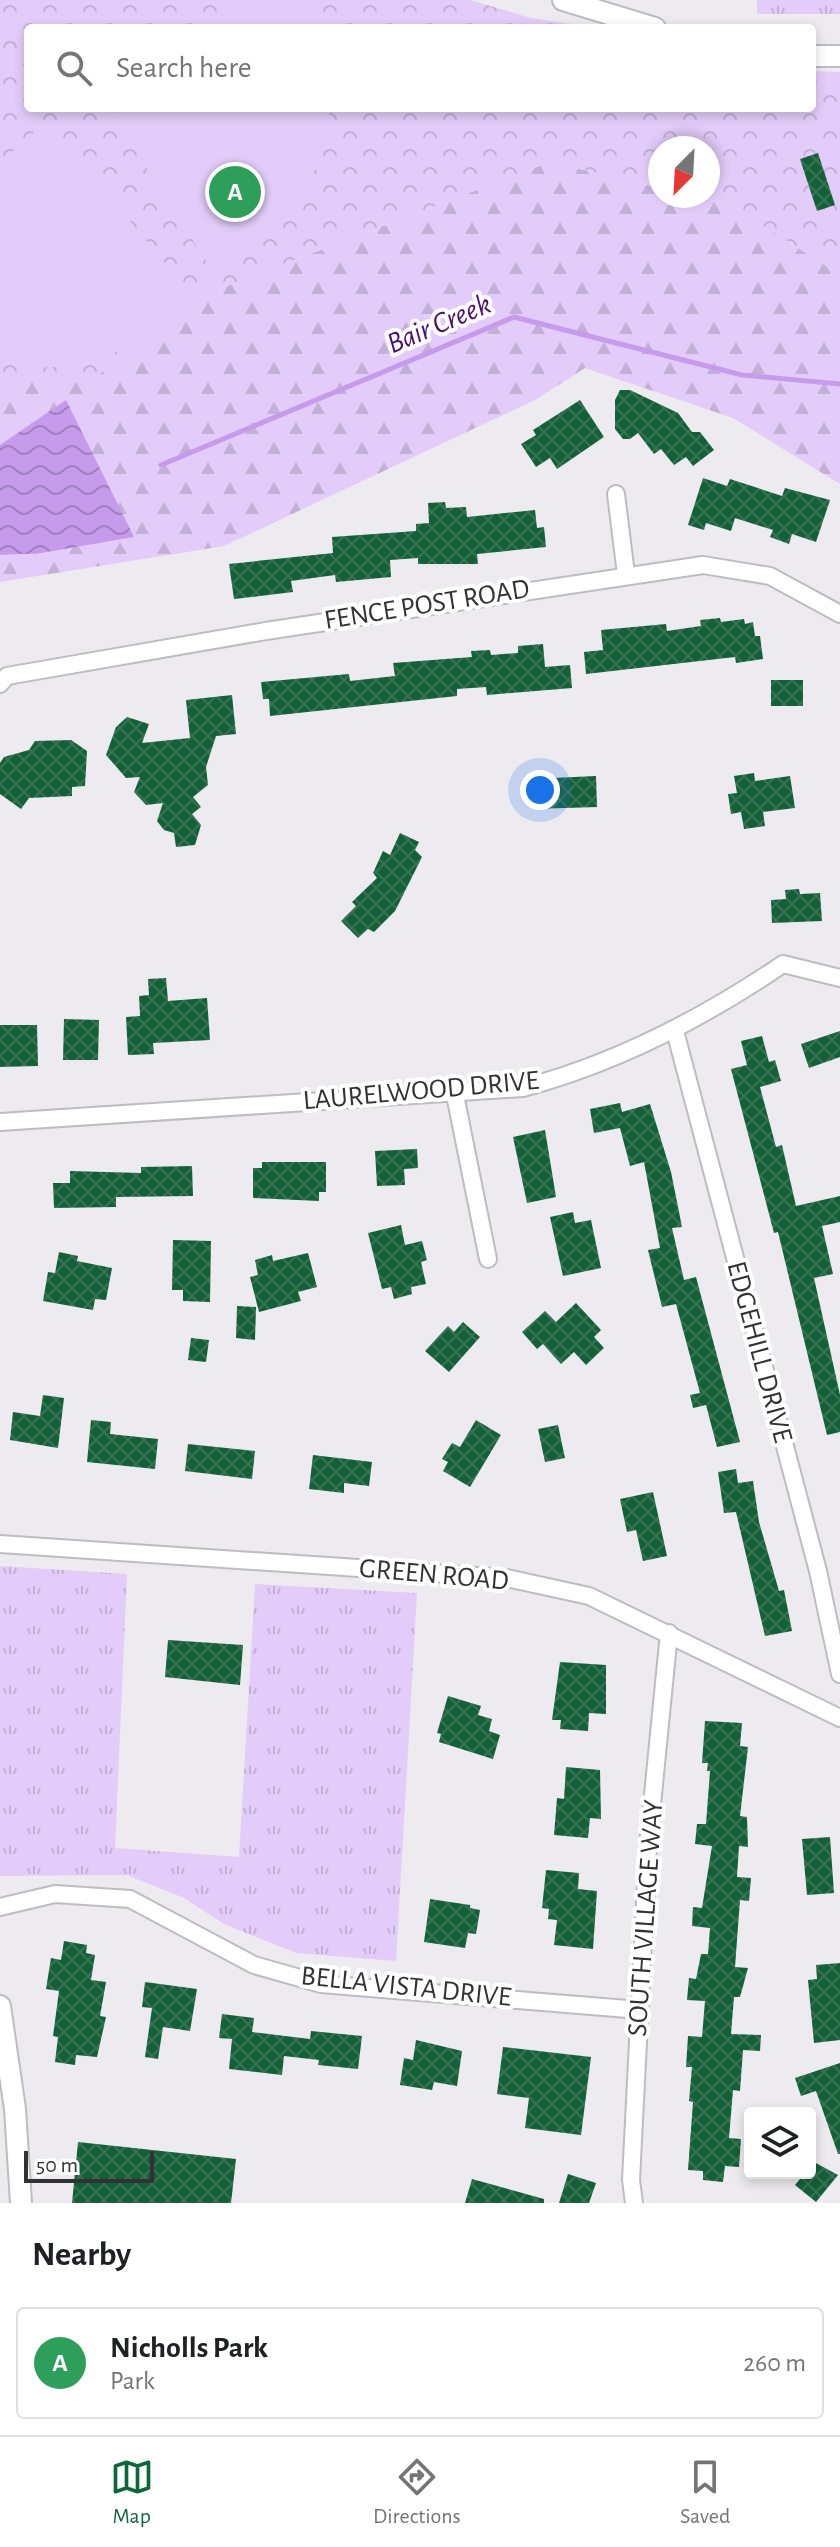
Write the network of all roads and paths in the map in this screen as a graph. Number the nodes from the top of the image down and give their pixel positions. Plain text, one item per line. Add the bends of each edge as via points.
1 (563, 0) edge
2 (642, 24) edge
3 (816, 56) edge
4 (840, 56) edge
5 (616, 494) dead end
6 (626, 574) junction
7 (840, 614) edge
8 (3, 680) edge
9 (840, 978) edge
10 (675, 1031) junction
11 (454, 1090) junction
12 (0, 1122) edge
13 (488, 1259) dead end
14 (0, 1544) edge
15 (669, 1633) junction
16 (840, 1674) edge
17 (840, 1718) edge
18 (0, 1907) edge
19 (0, 2006) edge
20 (640, 2010) junction
21 (21, 2203) edge
22 (634, 2203) edge

1 - 2 street
3 - 4 street
5 - 6 street
6 - 7 street, FENCE POST ROAD via 703,565 770,576
6 - 8 street, FENCE POST ROAD
9 - 10 street, LAURELWOOD DRIVE via 783,964
10 - 11 street, LAURELWOOD DRIVE via 571,1075 523,1088
10 - 16 street, EDGEHILL DRIVE via 818,1571
11 - 12 street, LAURELWOOD DRIVE
11 - 13 street
14 - 15 street, GREEN ROAD via 507,1578 589,1596
15 - 17 street, GREEN ROAD
15 - 20 street, SOUTH VILLAGE WAY via 648,1845
18 - 20 street, BELLA VISTA DRIVE via 55,1894 130,1899 254,1965 321,1984
19 - 21 street
20 - 22 street, SOUTH VILLAGE WAY

